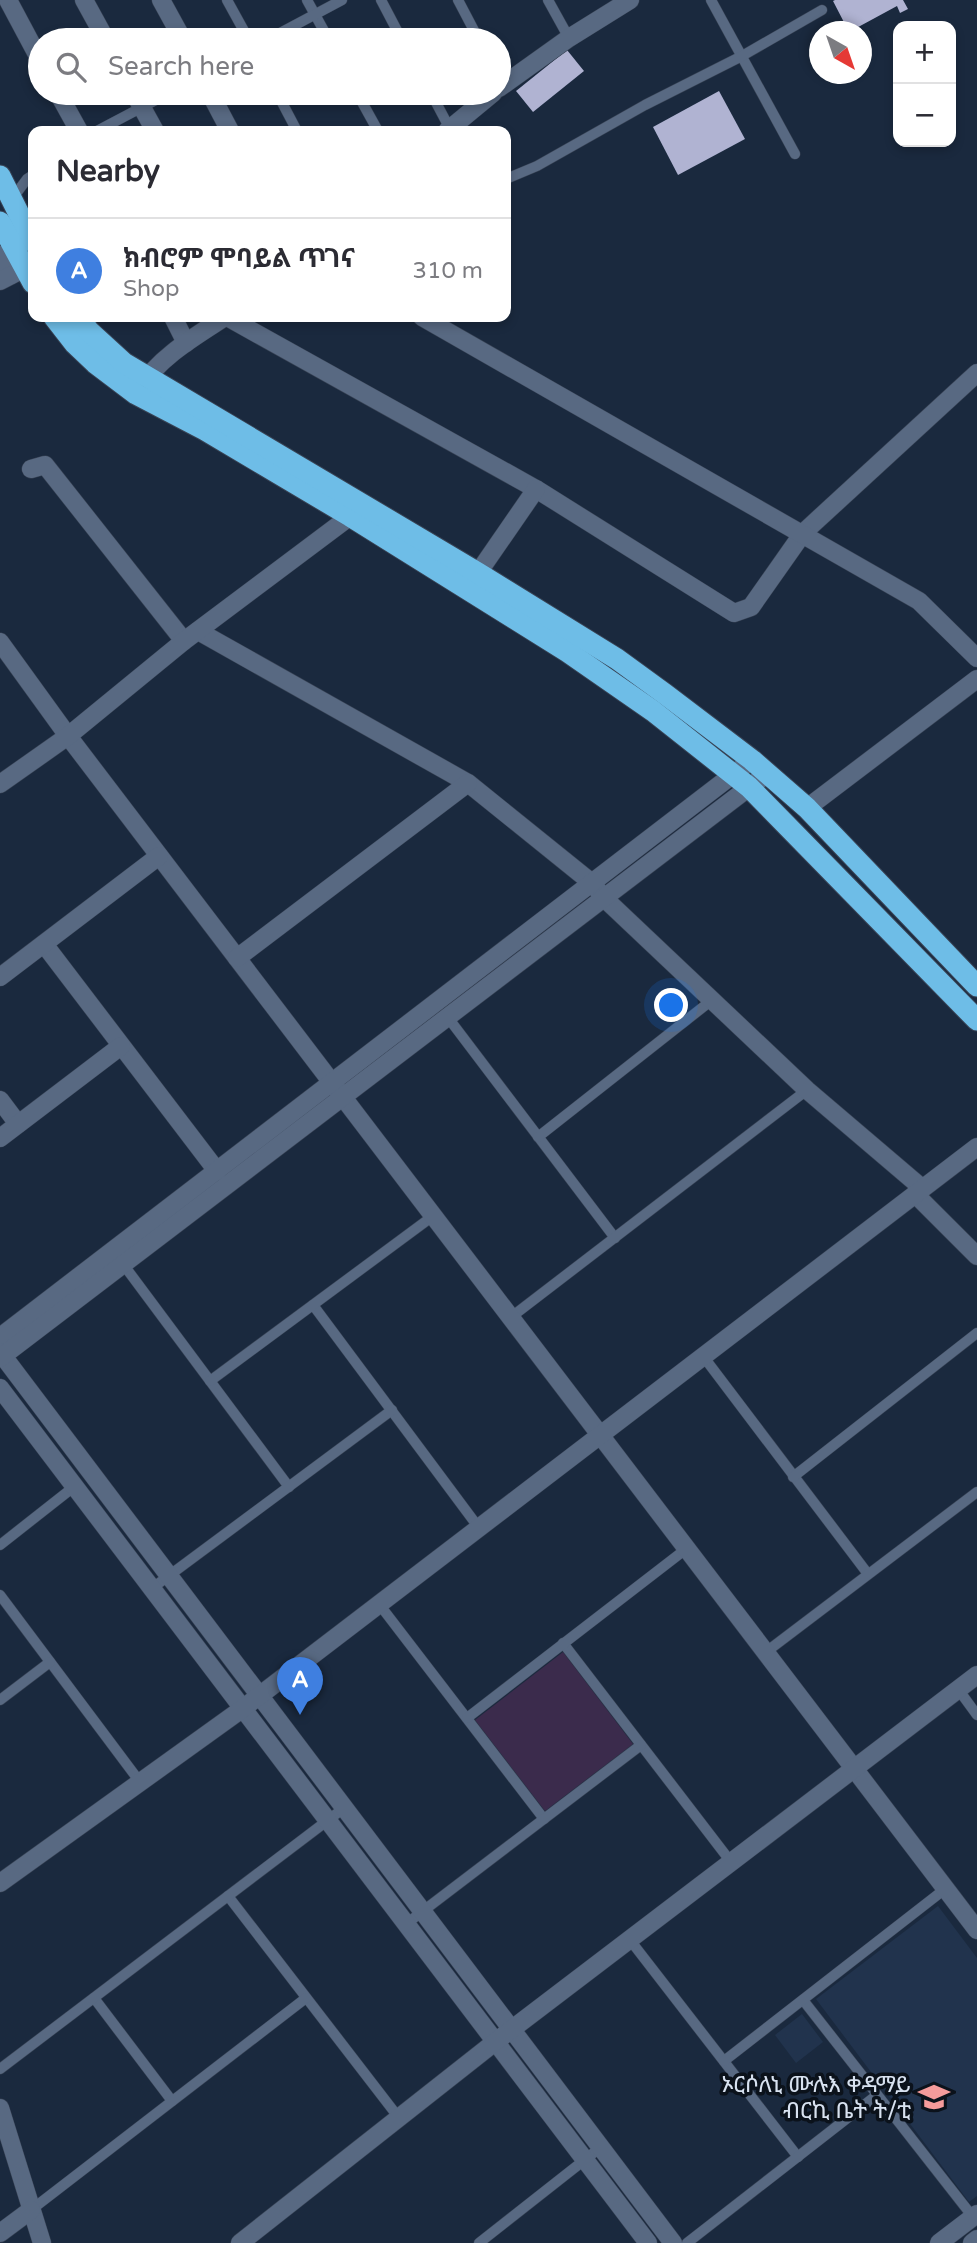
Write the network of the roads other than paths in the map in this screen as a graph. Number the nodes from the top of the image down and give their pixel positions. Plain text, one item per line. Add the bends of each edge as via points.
1 (8, 0) edge
2 (84, 0) edge
3 (161, 0) edge
4 (227, 0) edge
5 (307, 0) edge
6 (342, 0) edge
7 (381, 0) edge
8 (458, 0) edge
9 (548, 0) edge
10 (711, 0) edge
11 (624, 1) edge
12 (822, 10) dead end
13 (315, 15) junction
14 (99, 28) edge
15 (176, 28) edge
16 (242, 28) edge
17 (290, 28) edge
18 (322, 28) edge
19 (396, 28) edge
20 (473, 28) edge
21 (28, 38) edge
22 (569, 38) junction
23 (742, 56) junction
24 (511, 76) edge
25 (65, 105) edge
26 (131, 105) edge
27 (141, 105) edge
28 (217, 105) edge
29 (283, 105) edge
30 (364, 105) edge
31 (436, 105) edge
32 (476, 105) edge
33 (76, 126) edge
34 (104, 126) edge
35 (152, 126) edge
36 (228, 126) edge
37 (294, 126) edge
38 (375, 126) edge
39 (447, 126) edge
40 (453, 126) edge
41 (795, 154) dead end
42 (511, 177) edge
43 (28, 178) edge
44 (28, 178) edge
45 (5, 186) edge
46 (0, 222) edge
47 (28, 232) edge
48 (0, 255) edge
49 (20, 274) edge
50 (58, 322) edge
51 (83, 322) edge
52 (176, 322) edge
53 (218, 322) edge
54 (235, 322) edge
55 (431, 322) edge
56 (186, 343) junction
57 (977, 373) edge
58 (141, 386) junction
59 (31, 469) dead end
60 (536, 489) junction
61 (358, 510) junction
62 (803, 533) junction
63 (478, 573) junction
64 (191, 636) junction
65 (0, 642) edge
66 (977, 659) edge
67 (977, 679) edge
68 (68, 736) junction
69 (760, 766) junction
70 (741, 781) junction
71 (468, 783) junction
72 (0, 784) edge
73 (807, 808) junction
74 (159, 856) junction
75 (592, 883) junction
76 (604, 898) junction
77 (44, 944) junction
78 (237, 958) junction
79 (0, 977) edge
80 (977, 986) edge
81 (712, 1000) junction
82 (436, 1003) junction
83 (447, 1017) junction
84 (977, 1020) edge
85 (121, 1046) junction
86 (337, 1090) junction
87 (807, 1090) junction
88 (0, 1100) edge
89 (18, 1124) junction
90 (538, 1137) junction
91 (0, 1138) edge
92 (977, 1147) edge
93 (217, 1171) junction
94 (919, 1191) junction
95 (433, 1216) junction
96 (615, 1238) junction
97 (977, 1255) edge
98 (123, 1264) junction
99 (313, 1305) junction
100 (510, 1318) junction
101 (977, 1333) edge
102 (0, 1337) edge
103 (1, 1356) edge
104 (703, 1356) junction
105 (210, 1381) junction
106 (0, 1388) edge
107 (392, 1410) junction
108 (600, 1435) junction
109 (793, 1477) junction
110 (75, 1486) junction
111 (289, 1487) junction
112 (977, 1492) edge
113 (479, 1528) junction
114 (0, 1545) edge
115 (687, 1549) junction
116 (869, 1574) junction
117 (169, 1576) junction
118 (151, 1589) junction
119 (0, 1595) edge
120 (379, 1604) junction
121 (563, 1643) junction
122 (766, 1652) junction
123 (50, 1662) junction
124 (977, 1675) edge
125 (958, 1689) junction
126 (259, 1695) junction
127 (0, 1700) edge
128 (242, 1709) junction
129 (977, 1714) edge
130 (467, 1718) junction
131 (641, 1745) junction
132 (853, 1768) junction
133 (140, 1782) junction
134 (344, 1808) junction
135 (544, 1819) junction
136 (328, 1821) junction
137 (731, 1862) junction
138 (0, 1883) edge
139 (945, 1889) junction
140 (228, 1896) junction
141 (423, 1912) junction
142 (406, 1924) junction
143 (977, 1930) edge
144 (630, 1940) junction
145 (94, 1998) junction
146 (306, 1998) junction
147 (803, 2000) junction
148 (511, 2029) junction
149 (495, 2042) junction
150 (724, 2061) junction
151 (0, 2069) edge
152 (877, 2095) junction
153 (172, 2101) junction
154 (0, 2108) edge
155 (399, 2119) junction
156 (601, 2147) junction
157 (798, 2157) junction
158 (584, 2160) junction
159 (31, 2210) junction
160 (975, 2216) edge
161 (0, 2233) edge
162 (977, 2239) edge
163 (486, 2241) edge
164 (42, 2243) edge
165 (240, 2243) edge
166 (648, 2243) edge
167 (673, 2243) edge
168 (687, 2243) edge
169 (939, 2243) edge
170 (971, 2243) edge

1 - 21 street
2 - 14 street
3 - 15 street
4 - 16 lane
5 - 13 lane
6 - 13 lane
7 - 19 lane
8 - 20 lane
9 - 22 lane
10 - 23 lane
11 - 22 street
12 - 23 lane
13 - 17 lane
13 - 18 lane
22 - 24 street
23 - 41 lane
23 - 42 lane
25 - 33 street
26 - 34 lane
27 - 35 street
28 - 36 street
29 - 37 lane
30 - 38 lane
31 - 39 lane
32 - 40 street
43 - 45 lane
44 - 45 lane
45 - 47 highway
46 - 49 highway
48 - 49 street
50 - 58 highway via 95,363
51 - 58 highway
52 - 56 street
53 - 56 street
54 - 60 street
55 - 62 street
56 - 58 street
57 - 62 street
58 - 61 highway
59 - 64 street via 44,464
60 - 62 street via 734,613 751,607
60 - 63 street
61 - 63 highway
61 - 64 street
61 - 70 highway via 653,710
62 - 66 street via 919,601
63 - 69 highway via 617,659
64 - 68 street
64 - 71 street
65 - 68 street
67 - 73 street
68 - 72 street
68 - 74 street
69 - 70 street
69 - 73 highway
70 - 75 street
70 - 76 street
70 - 84 highway
71 - 75 street
71 - 78 street
73 - 80 highway
74 - 77 street
74 - 78 street
75 - 76 street
75 - 82 street
76 - 81 street
76 - 83 street
77 - 79 street
77 - 85 street
78 - 86 street
81 - 87 street
81 - 90 lane
82 - 83 lane
82 - 86 street
83 - 86 street
83 - 90 lane
85 - 89 street
85 - 93 street
86 - 93 street
86 - 95 street
86 - 98 street
87 - 94 street
87 - 96 lane
88 - 89 street
89 - 91 street
90 - 96 lane
92 - 94 street
93 - 102 street
94 - 97 street
94 - 104 street
95 - 99 lane
95 - 100 street
96 - 100 lane
98 - 103 street
98 - 105 lane
99 - 105 lane
99 - 107 lane
100 - 108 street
101 - 109 lane
103 - 117 street
104 - 108 street
104 - 109 lane
105 - 111 lane
106 - 110 street
107 - 111 lane
107 - 113 lane
108 - 113 street
108 - 115 street
109 - 116 lane
110 - 114 lane
110 - 118 street
111 - 117 lane
112 - 116 lane
113 - 120 street
115 - 121 lane
115 - 122 street
116 - 122 lane
117 - 118 lane
117 - 126 street
118 - 128 street
119 - 123 lane
120 - 126 street
120 - 130 lane
121 - 130 lane
121 - 131 lane
122 - 132 street
123 - 127 lane
123 - 133 lane
124 - 125 street
125 - 129 lane
125 - 132 street
126 - 128 street
126 - 134 street
128 - 133 street
128 - 136 street
130 - 135 lane
131 - 135 lane
131 - 137 lane
132 - 137 street
132 - 139 street
133 - 138 street
134 - 136 lane
134 - 141 street
135 - 141 lane
136 - 140 lane
136 - 142 street
137 - 144 street
139 - 143 street
139 - 147 lane
140 - 145 lane
140 - 146 lane
141 - 142 lane
141 - 148 street
142 - 149 street
144 - 148 street
144 - 150 lane
145 - 151 lane
145 - 153 lane
146 - 153 lane
146 - 155 lane
147 - 150 lane
147 - 152 lane
148 - 149 street
148 - 156 street
149 - 155 street
149 - 158 street
150 - 157 lane
152 - 157 lane
152 - 160 lane
153 - 159 lane
154 - 159 street
155 - 165 street
156 - 158 lane
156 - 167 street
157 - 168 lane
158 - 163 lane
158 - 166 street
159 - 161 street
159 - 164 street
160 - 169 street
162 - 170 street

